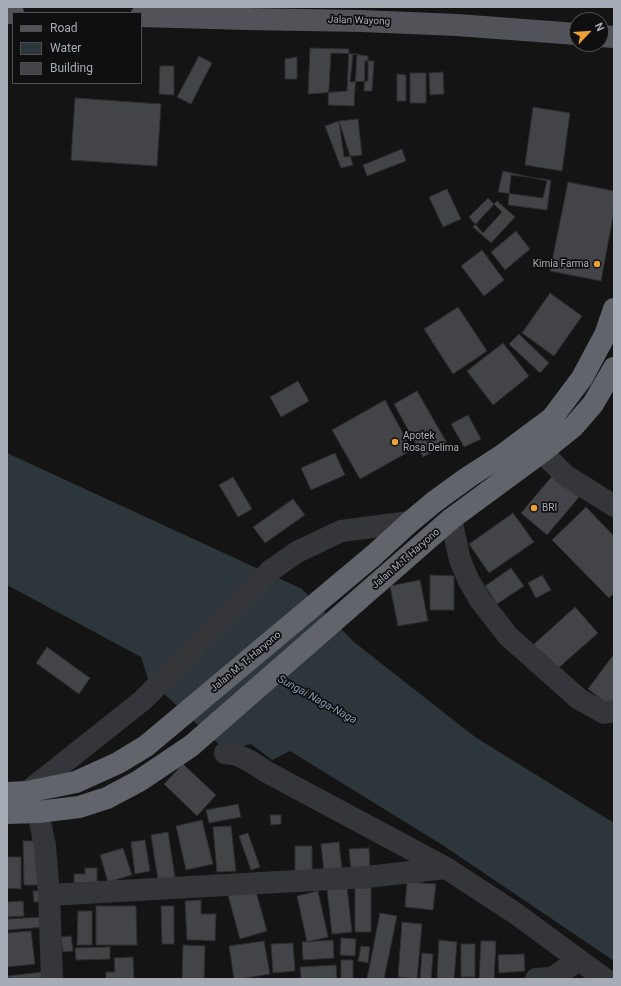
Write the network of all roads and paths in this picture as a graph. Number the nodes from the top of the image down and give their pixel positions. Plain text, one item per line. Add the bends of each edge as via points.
1 (142, 16) edge
2 (569, 33) edge
3 (614, 309) edge
4 (614, 368) edge
5 (542, 452) junction
6 (614, 506) edge
7 (451, 519) junction
8 (410, 522) junction
9 (614, 711) edge
10 (225, 753) dead end
11 (17, 793) edge
12 (38, 812) junction
13 (7, 813) edge
14 (446, 868) junction
15 (49, 895) junction
16 (579, 960) junction
17 (52, 979) edge
18 (546, 979) edge
19 (605, 979) edge

1 - 2 main road, Jalan Wayong via 362,21
3 - 8 highway via 605,335 582,378 552,418
4 - 5 highway, Jalan M.T. Haryono via 592,404 573,427
5 - 6 street via 565,475
5 - 7 highway, Jalan M.T. Haryono
7 - 9 street via 460,560 469,581 480,600 508,636 579,699 604,713
7 - 12 highway, Jalan M.T. Haryono via 192,746 107,798 79,807
8 - 11 highway, Jalan M. T. Haryono via 146,746 118,764 76,782
8 - 11 street via 341,531 298,552 270,571 143,700
10 - 14 street via 250,761
12 - 13 highway, Jalan M.T. Haryono
12 - 15 street via 45,846
14 - 15 street via 366,877
14 - 16 street via 515,913
15 - 17 street
16 - 18 street
16 - 19 street

